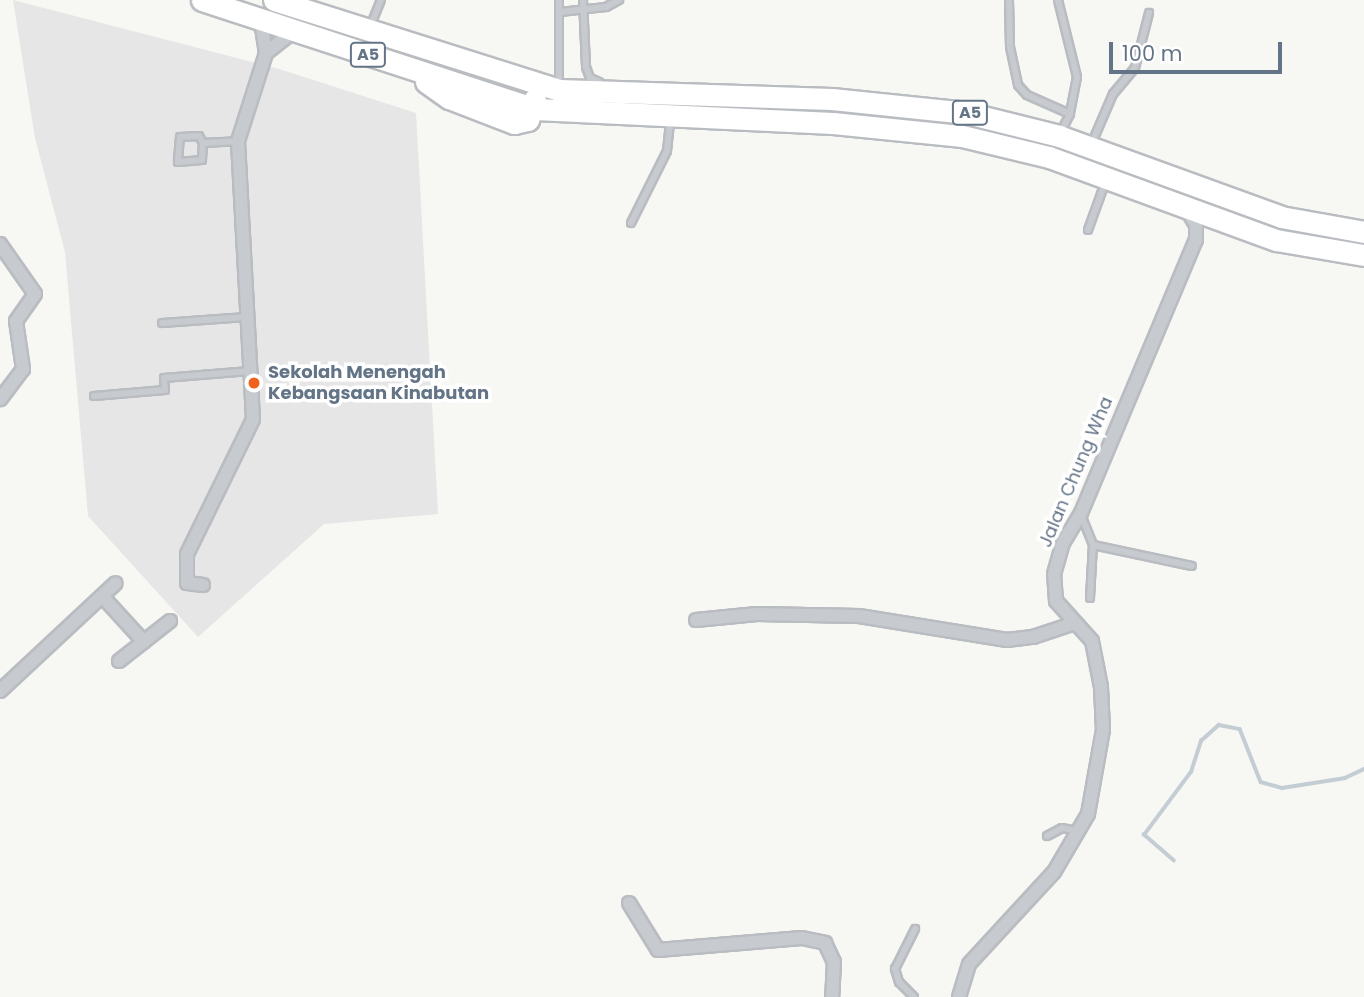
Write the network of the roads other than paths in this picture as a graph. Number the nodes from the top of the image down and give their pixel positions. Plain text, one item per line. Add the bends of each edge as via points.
1 (202, 0) edge
2 (274, 0) edge
3 (381, 0) edge
4 (559, 0) edge
5 (583, 0) edge
6 (619, 0) edge
7 (1009, 0) edge
8 (1058, 0) edge
9 (583, 11) junction
10 (560, 12) junction
11 (1149, 13) dead end
12 (252, 16) junction
13 (295, 31) junction
14 (368, 31) junction
15 (421, 49) junction
16 (265, 53) junction
17 (559, 90) junction
18 (658, 94) junction
19 (544, 111) junction
20 (1070, 114) junction
21 (670, 118) junction
22 (1059, 136) junction
23 (238, 141) junction
24 (203, 143) junction
25 (1090, 147) junction
26 (1107, 178) junction
27 (1187, 209) junction
28 (631, 223) dead end
29 (1088, 230) dead end
30 (1364, 232) edge
31 (0, 244) edge
32 (1364, 255) edge
33 (247, 317) junction
34 (162, 323) dead end
35 (253, 370) junction
36 (94, 396) dead end
37 (0, 399) edge
38 (1081, 513) junction
39 (1093, 545) junction
40 (1192, 566) dead end
41 (116, 583) dead end
42 (203, 585) dead end
43 (102, 596) junction
44 (1090, 598) dead end
45 (696, 620) dead end
46 (170, 621) dead end
47 (1075, 622) junction
48 (144, 642) junction
49 (119, 661) dead end
50 (0, 691) edge
51 (1079, 831) junction
52 (1047, 836) dead end
53 (629, 903) dead end
54 (915, 929) dead end
55 (832, 997) edge
56 (914, 997) edge
57 (959, 997) edge

1 - 12 highway, A5
2 - 14 highway, A5
3 - 14 lane
4 - 10 lane
5 - 9 lane
6 - 9 lane
7 - 20 lane via 1010,47 1018,85 1027,95
8 - 20 lane via 1077,77
9 - 10 lane
9 - 18 lane via 590,78 644,84
10 - 17 lane
11 - 25 lane via 1135,68 1113,94
12 - 13 highway, A5
12 - 16 street via 262,27
13 - 16 street
13 - 19 highway, A5
14 - 15 highway, A5
15 - 17 highway, A5
15 - 19 highway via 431,59 526,90
16 - 23 street
17 - 18 highway, A5
17 - 19 highway
18 - 22 highway, A5 via 934,107
19 - 21 highway, A5
20 - 22 lane
21 - 26 highway, A5 via 928,131 1049,157
21 - 28 lane via 667,151
22 - 25 highway, A5
23 - 24 lane
23 - 33 street
24 - 24 lane via 199,136 180,137 178,162 202,160
25 - 30 highway, A5 via 1282,218
26 - 27 highway, A5
26 - 29 lane
27 - 32 highway, A5 via 1276,240
27 - 38 street, Jalan Chung Wha via 1196,225 1196,240
31 - 37 street via 35,294 16,321 23,369
33 - 34 lane
33 - 35 street
35 - 36 lane via 164,378 165,390
35 - 42 street via 253,419 246,440 184,564 187,583
38 - 39 lane
38 - 47 street, Jalan Chung Wha via 1063,543 1054,574 1056,601
39 - 40 lane
39 - 44 lane
41 - 43 street
43 - 48 street
43 - 50 street
45 - 47 street via 757,614 859,616 1007,640 1033,638
46 - 48 street
47 - 51 street, Jalan Chung Wha via 1092,641 1103,730 1097,775
48 - 49 street
51 - 52 lane via 1062,828
51 - 57 street, Jalan Chung Wha via 1054,872 981,946 969,964
53 - 55 street via 658,950 802,937 825,943 834,962
54 - 56 lane via 895,969 899,982

